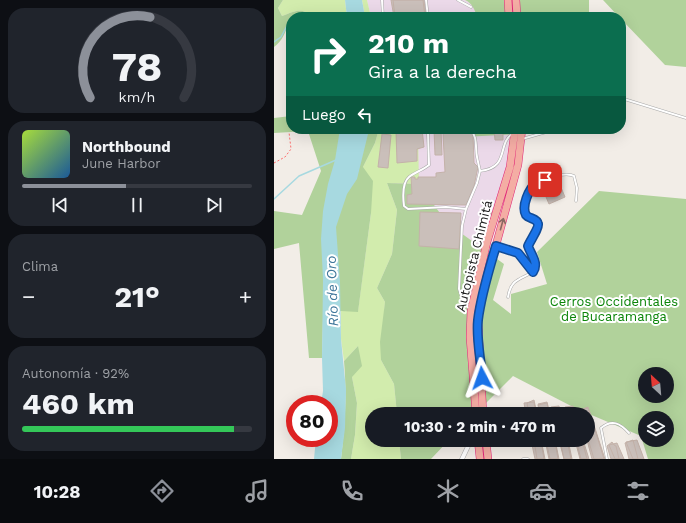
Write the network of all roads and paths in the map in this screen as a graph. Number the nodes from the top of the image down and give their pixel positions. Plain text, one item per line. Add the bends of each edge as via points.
1 (382, 0) edge
2 (426, 0) edge
3 (458, 0) edge
4 (508, 0) edge
5 (516, 0) edge
6 (471, 7) dead end
7 (383, 12) edge
8 (427, 12) edge
9 (509, 12) edge
10 (517, 12) edge
11 (626, 100) edge
12 (686, 118) edge
13 (289, 134) edge
14 (428, 134) edge
15 (475, 134) edge
16 (511, 134) edge
17 (516, 134) edge
18 (519, 134) edge
19 (539, 134) edge
20 (521, 139) junction
21 (274, 163) edge
22 (480, 170) junction
23 (576, 201) dead end
24 (466, 209) junction
25 (496, 246) junction
26 (533, 272) junction
27 (508, 297) dead end
28 (470, 311) junction
29 (475, 407) edge
30 (484, 407) edge
31 (629, 433) dead end
32 (468, 447) edge
33 (479, 447) edge
34 (487, 447) edge
35 (462, 459) edge
36 (480, 459) edge
37 (488, 459) edge
38 (523, 459) edge
39 (528, 459) edge
40 (607, 459) edge

1 - 7 lane
2 - 8 lane
3 - 6 lane
4 - 9 highway
5 - 10 highway
11 - 12 lane
13 - 21 path via 291,149 285,158
14 - 24 lane via 428,165 406,180 404,206 408,209
15 - 22 lane
16 - 22 lane via 506,140 497,164 489,170
17 - 28 highway, Autopista Chimitá via 510,167 487,242
18 - 20 highway, Autopista Chimitá
19 - 20 lane
25 -> 20 highway, Autopista Chimitá via 518,165
22 - 24 lane via 478,183
23 - 26 lane via 577,188 574,176 571,175 553,177 537,183 530,189 525,211 527,216 539,225 528,246 536,267
24 - 28 lane via 462,226 459,289
25 - 26 lane via 518,253
25 - 30 highway, Autopista Chimitá via 478,321
26 - 27 lane via 517,279 509,290
28 - 29 highway, Autopista Chimitá
31 - 40 lane via 618,423 610,422 601,428
32 - 35 street
33 - 36 highway
34 - 37 highway
38 - 39 lane

